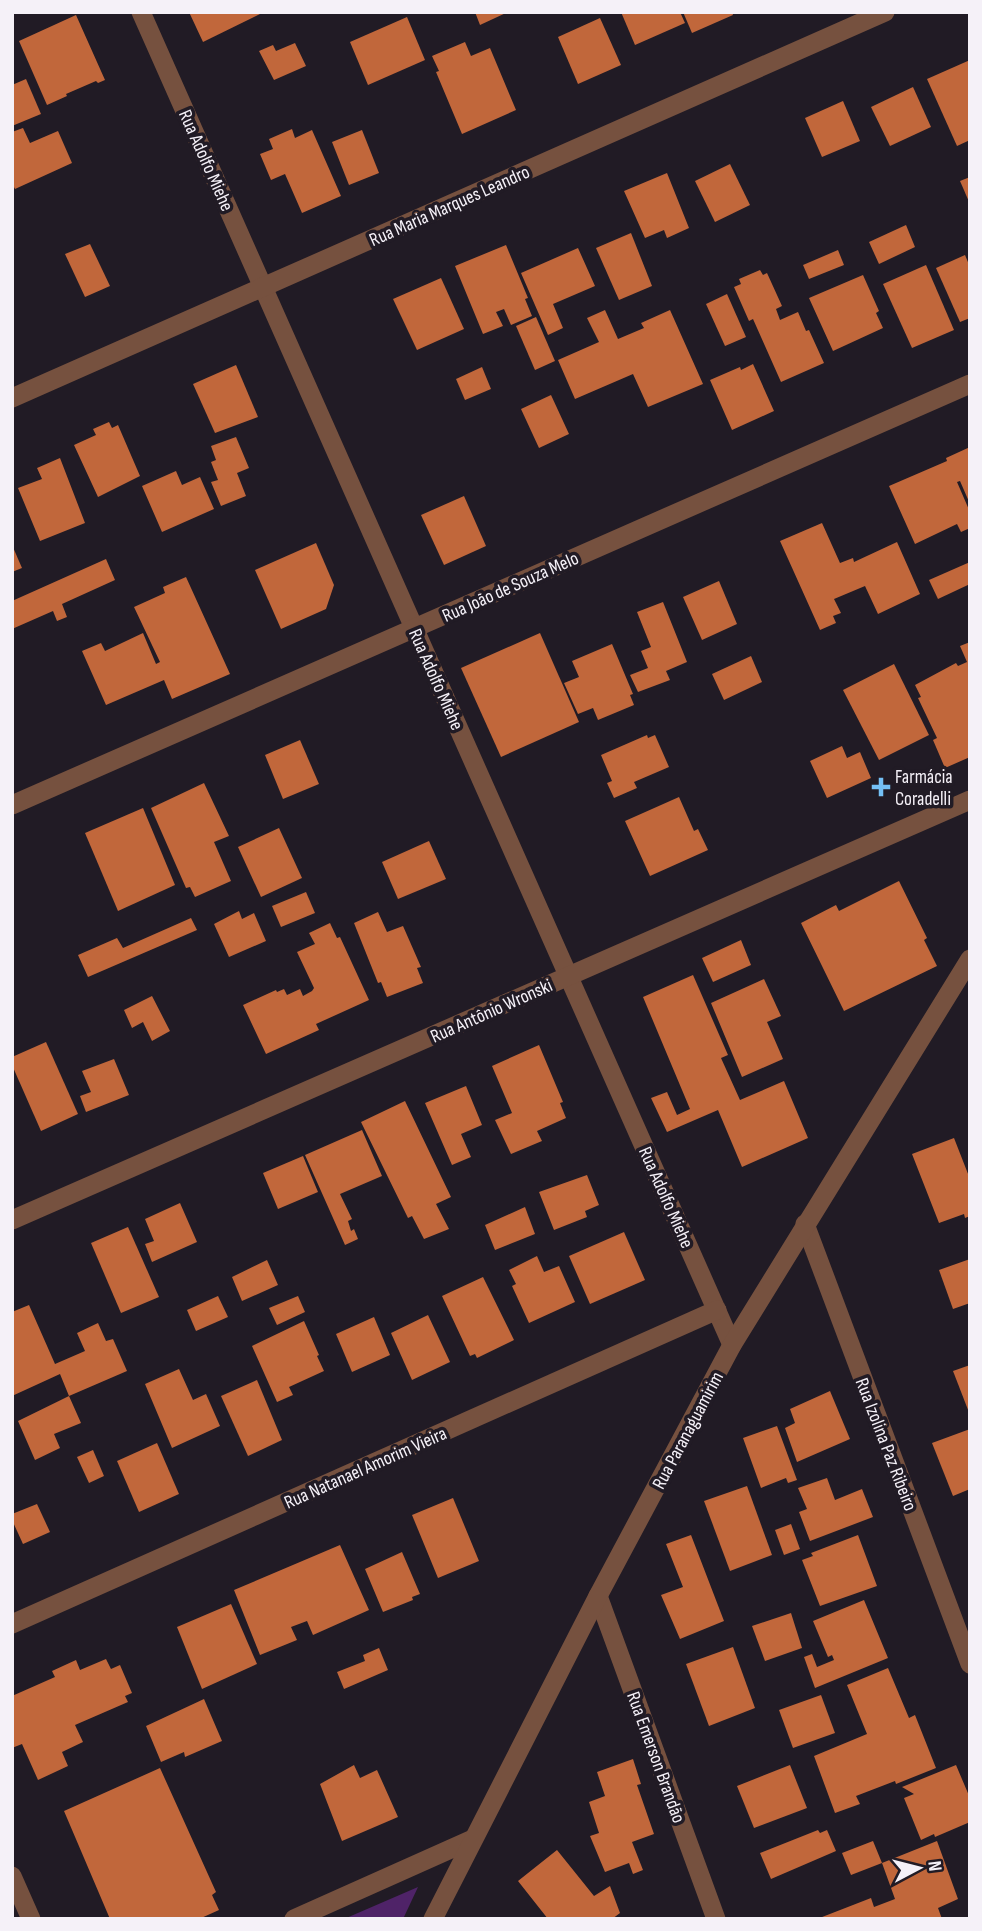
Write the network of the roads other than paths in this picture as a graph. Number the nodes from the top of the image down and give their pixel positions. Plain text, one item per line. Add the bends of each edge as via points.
1 (141, 12) edge
2 (885, 12) edge
3 (263, 287) junction
4 (970, 384) edge
5 (12, 398) edge
6 (414, 628) junction
7 (970, 800) edge
8 (12, 805) edge
9 (970, 958) edge
10 (569, 976) junction
11 (12, 1220) edge
12 (805, 1224) junction
13 (717, 1310) junction
14 (732, 1345) junction
15 (598, 1596) junction
16 (12, 1624) edge
17 (970, 1664) edge
18 (473, 1839) junction
19 (12, 1876) edge
20 (31, 1919) edge
21 (294, 1919) edge
22 (433, 1919) edge
23 (716, 1919) edge

1 - 3 street, Rua Adolfo Miehe
2 - 3 street, Rua Maria Marques Leandro
3 - 5 street, Rua Maria Marques Leandro
3 - 6 street, Rua Adolfo Miehe
4 - 6 street, Rua João de Souza Melo
6 - 8 street, Rua João de Souza Melo
6 - 10 street, Rua Adolfo Miehe
7 - 10 street, Rua Antônio Wronski
9 - 12 street, Rua Paranaguamirim
10 - 11 street, Rua Antônio Wronski
10 - 13 street, Rua Adolfo Miehe
12 - 14 street, Rua Paranaguamirim
12 - 17 street, Rua Izolina Paz Ribeiro
13 - 14 street, Rua Adolfo Miehe
13 - 16 street, Rua Natanael Amorim Vieira
14 - 15 street, Rua Paranaguamirim
15 - 18 street, Rua Paranaguamirim
15 - 23 street, Rua Emerson Brandão
18 - 21 street
18 - 22 street, Rua Paranaguamirim
19 - 20 street

